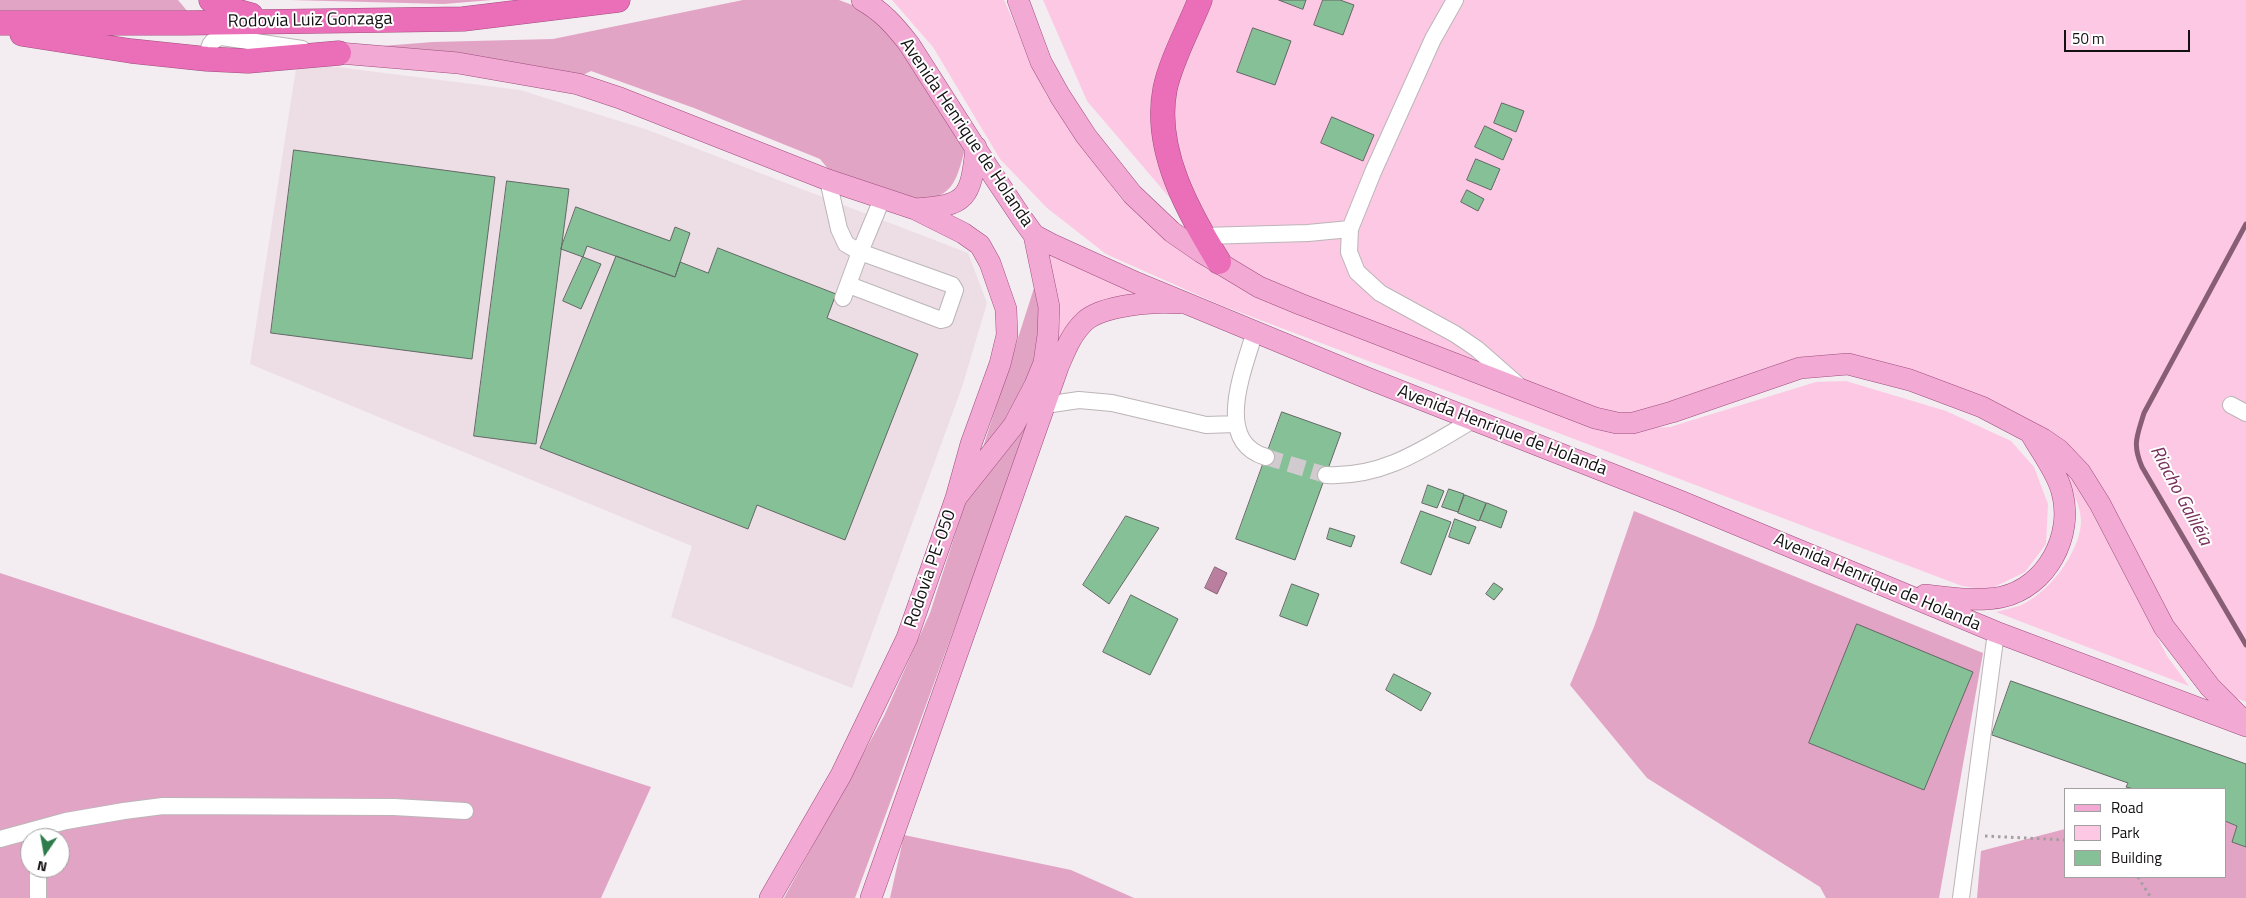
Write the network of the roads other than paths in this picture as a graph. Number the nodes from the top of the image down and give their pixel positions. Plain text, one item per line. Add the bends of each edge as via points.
1 (211, 0) edge
2 (618, 0) edge
3 (862, 0) edge
4 (1018, 0) edge
5 (1200, 0) edge
6 (1455, 0) edge
7 (270, 21) junction
8 (0, 23) edge
9 (0, 31) edge
10 (339, 53) joint
11 (976, 147) junction
12 (828, 180) junction
13 (882, 199) junction
14 (915, 209) junction
15 (1350, 229) junction
16 (1034, 235) junction
17 (1204, 236) junction
18 (860, 252) junction
19 (1220, 262) junction
20 (1188, 303) junction
21 (1255, 331) junction
22 (1521, 388) junction
23 (1044, 405) junction
24 (2230, 405) dead end
25 (2246, 413) edge
26 (1474, 420) junction
27 (1236, 424) junction
28 (2028, 430) junction
29 (1266, 457) tunnel mouth
30 (1326, 475) tunnel mouth
31 (956, 498) junction
32 (1902, 592) junction
33 (1996, 632) junction
34 (2246, 725) edge
35 (465, 811) dead end
36 (53, 828) edge
37 (20, 836) edge
38 (0, 839) edge
39 (38, 878) edge
40 (38, 898) edge
41 (770, 898) edge
42 (870, 898) edge
43 (1961, 898) edge

1 - 7 highway via 225,8
2 - 7 highway, Rodovia Luiz Gonzaga via 463,18
3 - 11 main road, Avenida Henrique de Holanda via 876,8 910,44
4 - 19 main road, Avenida Henrique de Holanda via 1041,62 1086,136 1132,194 1154,216 1201,252
5 - 17 highway via 1165,89 1163,112 1171,165
6 - 15 street via 1398,114
7 - 8 highway, Rodovia Luiz Gonzaga
9 - 10 highway via 207,59 248,60
10 - 12 main road via 458,63 578,84
11 - 14 main road via 973,176 966,193 944,208
11 - 16 main road, Avenida Henrique de Holanda
12 - 13 main road
12 - 18 street via 839,229 846,244
13 - 14 main road
13 - 18 street
14 - 31 main road via 980,244 1006,309 1007,335 1000,364
15 - 17 street
15 - 22 street via 1349,252 1353,266 1363,278 1397,304 1477,349
16 - 20 main road, Avenida Henrique de Holanda
16 - 31 main road, Rodovia PE-050 via 1049,307 1044,363 1014,425
17 - 19 highway
18 - 18 street via 846,291 945,319 955,290 952,285
19 - 22 main road, Avenida Henrique de Holanda via 1259,287
20 - 21 main road, Avenida Henrique de Holanda
20 - 23 main road via 1136,305 1087,319 1070,340
21 - 26 main road, Avenida Henrique de Holanda
21 - 27 street via 1238,391
22 - 28 main road, Avenida Henrique de Holanda via 1594,418 1632,423 1800,368 1848,364 1910,380 1982,407
23 - 27 street via 1079,400 1112,403 1206,425
23 - 42 main road
24 - 25 street
26 - 30 street via 1419,452 1389,465 1361,474
26 - 32 main road, Avenida Henrique de Holanda via 1680,500
27 - 29 street via 1249,447
28 - 32 main road via 2063,496 2065,527 2060,547 2048,566 2023,587 2003,597 1950,598
28 - 34 main road, Avenida Henrique de Holanda via 2058,450 2080,472 2164,627 2210,687
31 - 41 main road, Rodovia PE-050 via 907,638 841,776
32 - 33 main road, Avenida Henrique de Holanda
33 - 34 main road, Avenida Henrique de Holanda
33 - 43 street
35 - 36 street via 394,807 164,806 76,819
37 - 38 street
39 - 40 street

